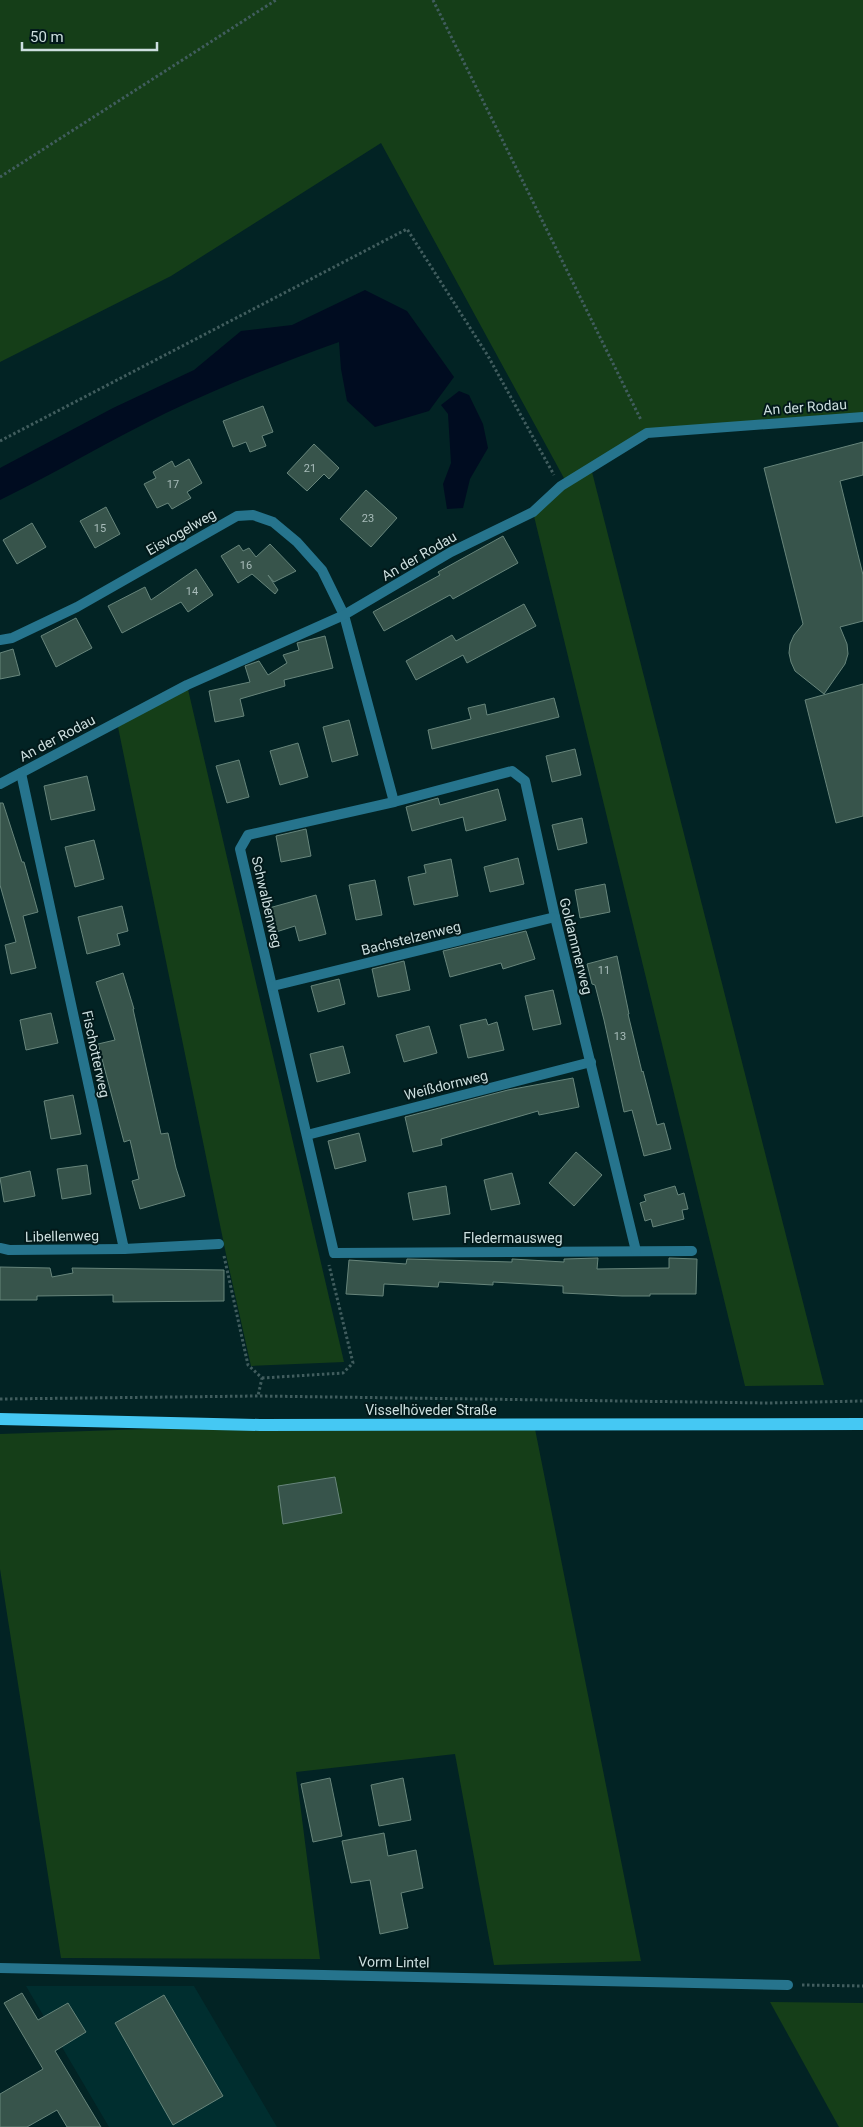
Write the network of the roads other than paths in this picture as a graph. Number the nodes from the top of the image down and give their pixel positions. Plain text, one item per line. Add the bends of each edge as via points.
1 (863, 417) edge
2 (344, 615) junction
3 (0, 640) edge
4 (21, 773) junction
5 (0, 784) edge
6 (394, 802) junction
7 (555, 917) junction
8 (273, 986) junction
9 (591, 1062) junction
10 (307, 1135) junction
11 (219, 1244) road end
12 (0, 1248) edge
13 (124, 1249) junction
14 (636, 1251) junction
15 (692, 1252) dead end
16 (334, 1253) joint
17 (0, 1419) edge
18 (863, 1424) edge
19 (0, 1968) edge
20 (788, 1985) road end

1 - 2 street, An der Rodau via 647,433 561,486 533,512 452,552
2 - 3 street, Eisvogelweg via 322,570 297,542 273,522 253,515 237,516 77,607 12,638
2 - 4 street, An der Rodau via 187,685
2 - 6 street
4 - 5 street, An der Rodau
4 - 13 street, Fischotterweg
6 - 7 street, Goldammerweg via 512,771 525,781
6 - 8 street, Schwalbenweg via 248,835 240,849
7 - 8 street, Bachstelzenweg
7 - 9 street, Goldammerweg
8 - 10 street, Schwalbenweg
9 - 10 street, Weißdornweg
9 - 14 street, Goldammerweg
10 - 16 street, Schwalbenweg
11 - 13 street
12 - 13 street, Libellenweg
14 - 15 street, Fledermausweg
14 - 16 street, Fledermausweg
17 - 18 main road, Visselhöveder Straße via 260,1425
19 - 20 street, Vorm Lintel

